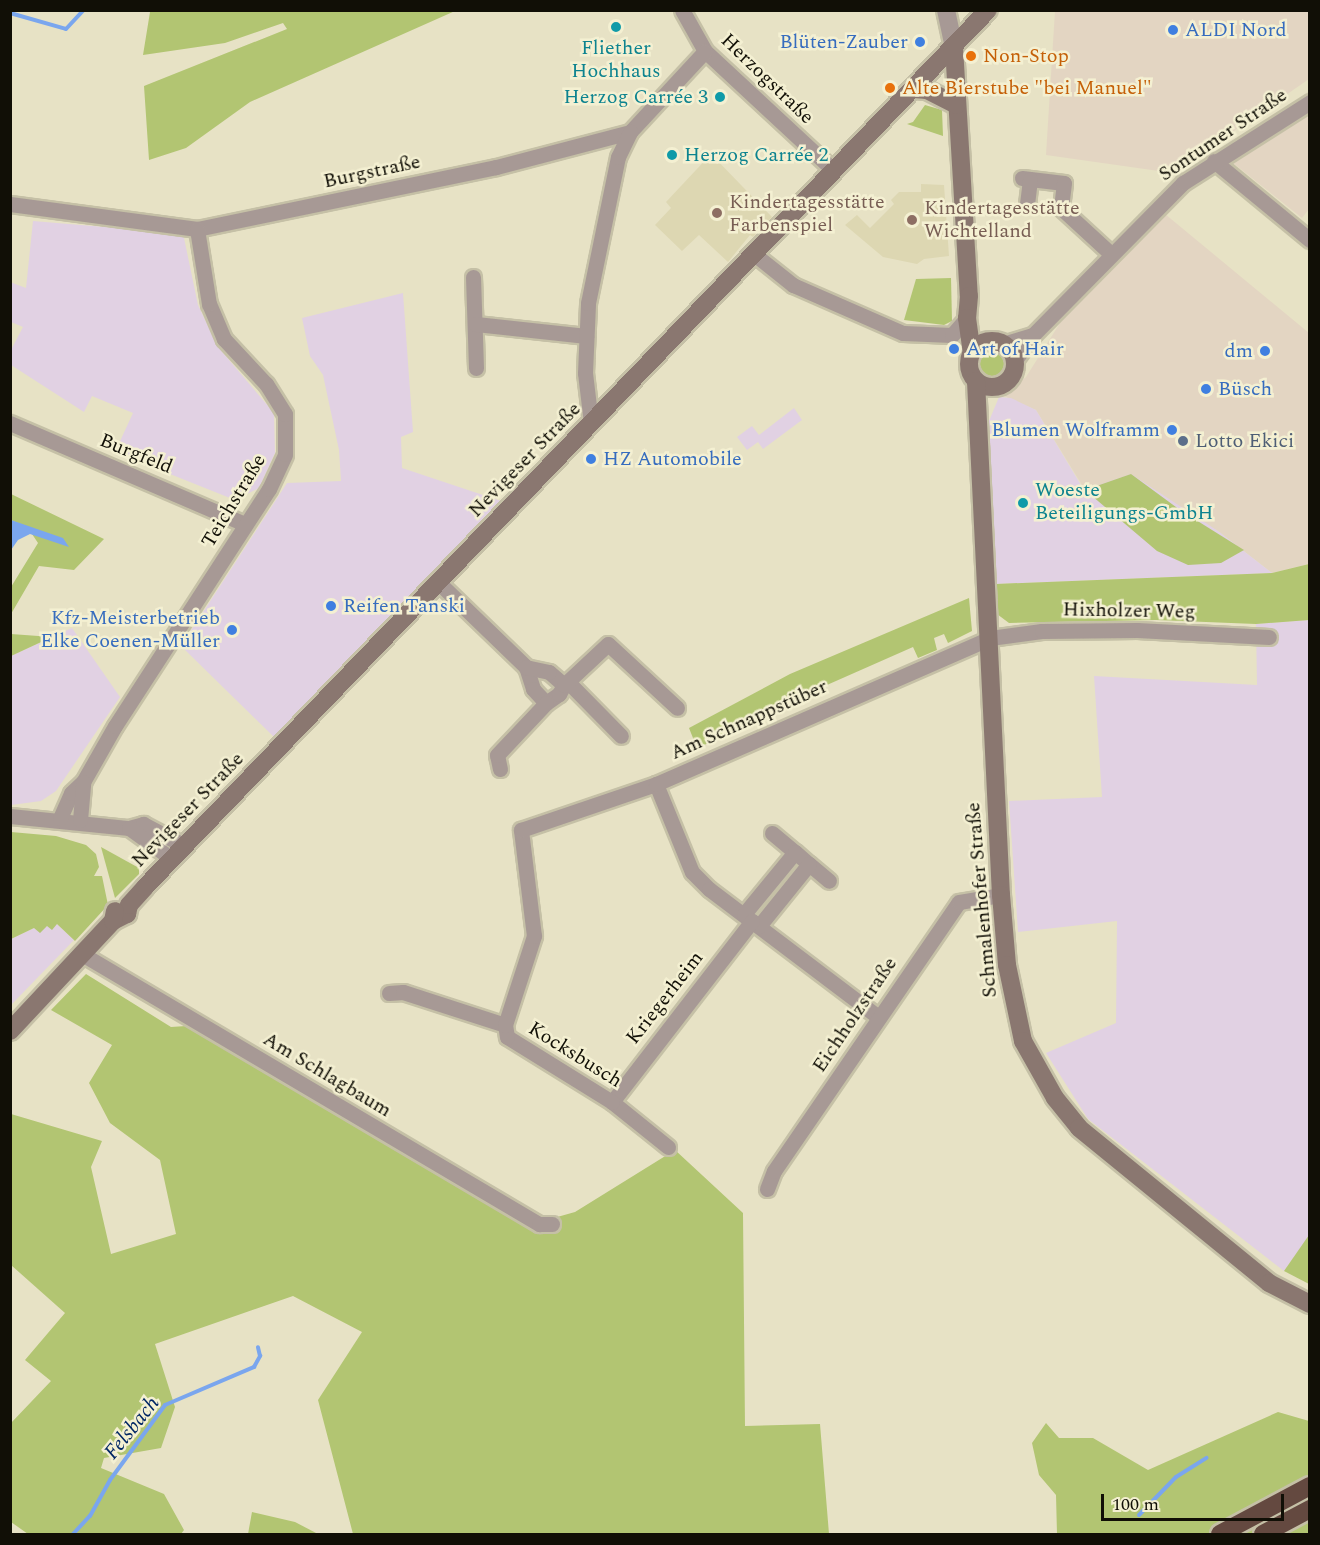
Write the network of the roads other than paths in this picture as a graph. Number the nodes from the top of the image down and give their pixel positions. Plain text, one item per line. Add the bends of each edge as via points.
1 (682, 10) edge
2 (946, 10) edge
3 (988, 10) edge
4 (954, 46) junction
5 (705, 51) junction
6 (914, 89) junction
7 (1310, 102) edge
8 (956, 105) junction
9 (630, 132) junction
10 (1214, 161) junction
11 (834, 171) junction
12 (10, 204) edge
13 (1028, 204) dead end
14 (197, 229) junction
15 (1310, 240) edge
16 (754, 254) junction
17 (1111, 254) junction
18 (473, 277) dead end
19 (969, 296) junction
20 (967, 318) junction
21 (476, 324) junction
22 (1033, 335) junction
23 (586, 336) junction
24 (997, 342) junction
25 (972, 352) junction
26 (1015, 360) junction
27 (476, 368) dead end
28 (984, 384) junction
29 (10, 423) edge
30 (591, 423) junction
31 (245, 524) junction
32 (438, 582) junction
33 (989, 631) junction
34 (1269, 637) dead end
35 (526, 667) junction
36 (566, 684) junction
37 (546, 703) junction
38 (677, 708) dead end
39 (621, 736) dead end
40 (500, 769) dead end
41 (83, 782) junction
42 (656, 784) junction
43 (10, 816) edge
44 (60, 818) junction
45 (80, 820) junction
46 (772, 833) dead end
47 (795, 852) junction
48 (178, 853) junction
49 (810, 864) junction
50 (829, 881) dead end
51 (1001, 894) junction
52 (751, 920) junction
53 (82, 954) junction
54 (389, 993) dead end
55 (877, 1017) junction
56 (505, 1025) junction
57 (10, 1030) edge
58 (612, 1102) junction
59 (668, 1147) dead end
60 (767, 1189) dead end
61 (552, 1224) dead end
62 (1310, 1304) edge
63 (1310, 1486) edge
64 (1310, 1509) edge
65 (1220, 1534) edge
66 (1263, 1534) edge

1 - 5 street, Herzogstraße
2 - 4 street
3 - 4 main road, Nevigeser Straße
4 - 6 main road, Nevigeser Straße
4 - 8 main road
5 - 9 street
5 - 11 street, Herzogstraße
6 - 8 main road via 927,90
6 - 11 main road, Nevigeser Straße
7 - 10 street, Sontumer Straße
8 - 19 main road
9 - 14 street, Burgstraße via 496,168
9 - 23 street via 618,157 594,267
10 - 15 street
10 - 17 street, Sontumer Straße via 1182,183
11 - 16 main road, Nevigeser Straße
12 - 14 street, Burgstraße
13 - 17 street via 1026,178 1065,176 1061,208
14 - 31 street, Teichstraße via 209,304 224,339 266,384 285,414 288,427 279,473
16 - 20 street via 793,285 892,329 915,335 952,335
16 - 30 main road, Nevigeser Straße
17 - 22 street, Sontumer Straße
18 - 21 street
19 - 20 main road
19 - 24 main road via 980,328
20 - 25 main road
21 - 23 street
21 - 27 street
22 - 24 street, Sontumer Straße
22 - 26 street, Sontumer Straße
23 - 30 street via 585,374
24 - 25 main road
24 - 26 main road
25 - 28 main road via 969,369
26 - 28 main road via 1011,377
28 - 33 main road, Schmalenhofer Straße via 976,432
29 - 31 street, Burgfeld
30 - 32 main road, Nevigeser Straße
31 - 41 street, Teichstraße
32 - 35 street
32 - 48 main road, Nevigeser Straße
33 - 34 street, Hixholzer Weg via 1137,630
33 - 42 street, Am Schnappstüber
33 - 51 main road, Schmalenhofer Straße
35 - 36 street via 549,672
35 - 37 street via 533,689
36 - 37 street via 560,694
36 - 38 street via 609,644
36 - 39 street
37 - 40 street via 498,755
41 - 44 street, Teichstraße via 74,787
41 - 45 street, Teichstraße
42 - 52 street via 692,872
42 - 56 street, Am Schnappstüber via 521,830 534,936
43 - 44 street
44 - 45 street
45 - 48 street via 129,828
46 - 47 street
47 - 49 street
47 - 52 street, Kriegerheim
48 - 53 main road, Nevigeser Straße via 129,905 115,912 113,921
49 - 50 street
49 - 52 street, Kriegerheim
51 - 55 street, Eichholzstraße via 959,902
51 - 62 main road, Schmalenhofer Straße via 1015,1016 1030,1056 1054,1098 1079,1128 1175,1208 1269,1283
52 - 55 street
52 - 58 street, Kriegerheim
53 - 57 main road, Nevigeser Straße
53 - 61 street, Am Schlagbaum via 539,1224
54 - 56 street, Kocksbusch via 404,992
55 - 60 street, Eichholzstraße via 774,1171
56 - 58 street, Kocksbusch via 507,1037
58 - 59 street, Kocksbusch
63 - 65 highway
64 - 66 highway

